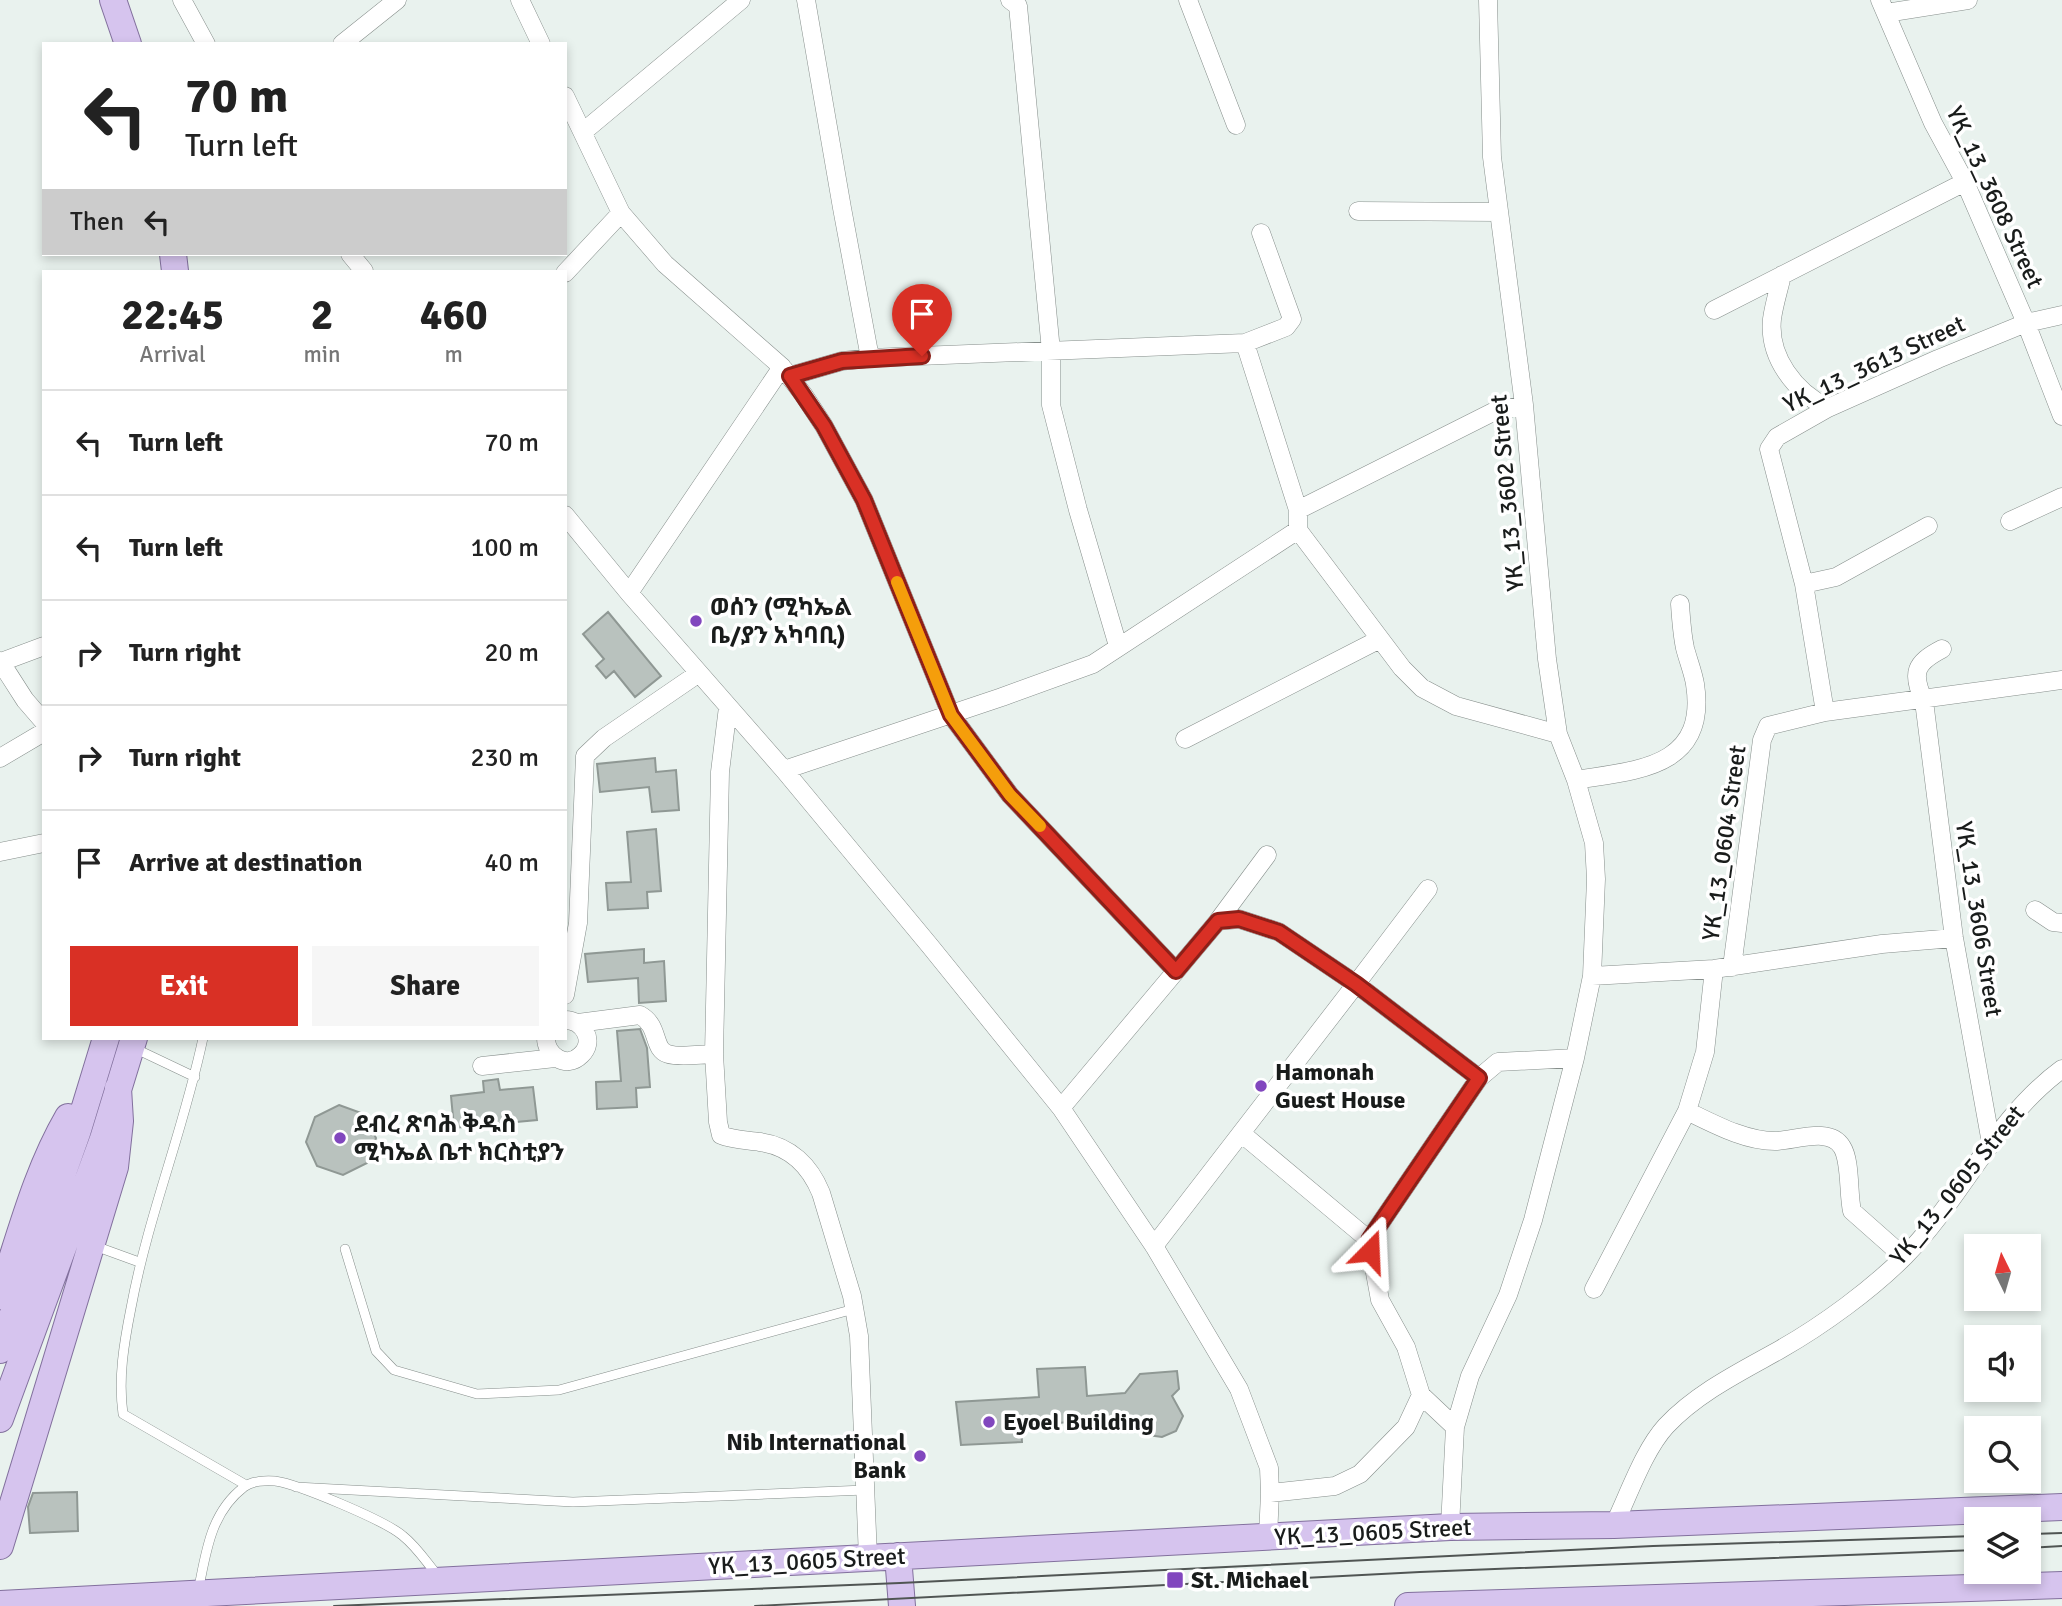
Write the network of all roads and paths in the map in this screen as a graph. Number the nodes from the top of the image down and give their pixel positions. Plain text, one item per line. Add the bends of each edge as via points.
1 (113, 0) edge
2 (182, 0) edge
3 (397, 0) edge
4 (520, 0) edge
5 (741, 0) edge
6 (806, 0) edge
7 (1188, 0) edge
8 (1488, 0) edge
9 (1968, 0) edge
10 (1016, 2) edge
11 (1883, 7) edge
12 (127, 42) edge
13 (205, 42) edge
14 (344, 42) edge
15 (540, 42) edge
16 (567, 100) edge
17 (1236, 125) dead end
18 (583, 132) junction
19 (1965, 182) junction
20 (1358, 211) dead end
21 (1498, 212) junction
22 (621, 213) junction
23 (1261, 233) dead end
24 (352, 256) edge
25 (363, 270) edge
26 (567, 271) edge
27 (1782, 275) junction
28 (1714, 310) dead end
29 (2062, 315) edge
30 (2026, 323) junction
31 (1245, 343) junction
32 (1051, 351) junction
33 (870, 358) junction
34 (786, 372) junction
35 (1524, 405) junction
36 (1828, 408) junction
37 (2062, 416) edge
38 (2062, 497) edge
39 (1297, 510) junction
40 (567, 517) edge
41 (2010, 521) dead end
42 (1928, 526) dead end
43 (1298, 530) junction
44 (1804, 584) junction
45 (629, 593) junction
46 (1680, 604) dead end
47 (1380, 639) junction
48 (1118, 646) junction
49 (42, 647) edge
50 (1942, 649) dead end
51 (0, 662) edge
52 (699, 673) junction
53 (2062, 680) edge
54 (1924, 701) junction
55 (728, 707) junction
56 (1825, 712) junction
57 (951, 715) junction
58 (42, 720) edge
59 (42, 733) edge
60 (1558, 734) junction
61 (1185, 739) dead end
62 (0, 758) edge
63 (784, 771) junction
64 (1576, 780) junction
65 (42, 843) edge
66 (0, 852) edge
67 (1267, 855) dead end
68 (1428, 889) dead end
69 (2035, 910) dead end
70 (1218, 921) junction
71 (2062, 923) edge
72 (1954, 938) junction
73 (1716, 968) junction
74 (1176, 971) junction
75 (1592, 976) junction
76 (567, 984) edge
77 (1356, 984) junction
78 (572, 1021) edge
79 (106, 1040) edge
80 (115, 1040) edge
81 (202, 1040) edge
82 (546, 1040) edge
83 (133, 1042) edge
84 (714, 1054) junction
85 (555, 1058) junction
86 (1575, 1058) junction
87 (482, 1066) dead end
88 (2062, 1069) edge
89 (195, 1077) junction
90 (1479, 1078) junction
91 (118, 1088) junction
92 (88, 1095) junction
93 (1061, 1108) junction
94 (1687, 1111) junction
95 (1241, 1133) junction
96 (90, 1136) junction
97 (1991, 1143) junction
98 (1369, 1240) junction
99 (92, 1245) junction
100 (1154, 1246) junction
101 (345, 1249) dead end
102 (1905, 1256) junction
103 (139, 1262) junction
104 (1594, 1289) dead end
105 (0, 1296) edge
106 (854, 1308) junction
107 (0, 1350) edge
108 (1421, 1395) junction
109 (0, 1419) edge
110 (1455, 1427) junction
111 (246, 1485) junction
112 (296, 1487) junction
113 (866, 1490) junction
114 (1270, 1493) junction
115 (2062, 1507) edge
116 (1614, 1525) junction
117 (1450, 1527) junction
118 (1268, 1536) junction
119 (0, 1546) edge
120 (898, 1556) junction
121 (868, 1558) junction
122 (441, 1580) junction
123 (2062, 1585) edge
124 (198, 1594) junction
125 (1591, 1603) edge
126 (0, 1604) edge
127 (1558, 1604) edge
128 (902, 1606) edge
129 (1408, 1606) edge

1 - 12 main road
2 - 13 street
3 - 14 street
4 - 15 street
5 - 18 street
6 - 33 street
7 - 17 street
8 - 21 street, YK_13_3602 Street
9 - 11 street
10 - 32 street
11 - 19 street, YK_13_3608 Street via 1933,123
16 - 18 street
18 - 22 street
19 - 27 street
19 - 30 street, YK_13_3608 Street
20 - 21 street
21 - 35 street, YK_13_3602 Street
22 - 26 street
22 - 34 street via 665,264
23 - 31 street via 1292,319 1286,327
24 - 25 street
27 - 28 street
27 - 36 street via 1772,321 1776,350 1798,387
29 - 30 street, YK_13_3613 Street
30 - 36 street, YK_13_3613 Street
30 - 37 street, YK_13_3608 Street
31 - 32 street
31 - 39 street
32 - 33 street
32 - 48 street via 1051,405
33 - 34 street
34 - 45 street
34 - 57 street via 824,426 864,500
35 - 39 street via 1493,412
35 - 60 street, YK_13_3602 Street
36 - 44 street, YK_13_3613 Street via 1777,437 1769,450
38 - 41 street
39 - 43 street
40 - 45 street
42 - 44 street via 1836,577
43 - 47 street
43 - 48 street
44 - 56 street, YK_13_3613 Street
45 - 52 street
46 - 64 street via 1697,703 1689,738 1653,766
47 - 60 street via 1422,688 1456,706
47 - 61 street
48 - 57 street via 1093,664
49 - 51 street
50 - 54 street, YK_13_3606 Street via 1916,669
51 - 58 street
52 - 55 street
52 - 76 street via 585,756 578,923
53 - 54 street
54 - 56 street
54 - 72 street, YK_13_3606 Street
55 - 63 street
55 - 84 street via 720,772
56 - 73 street, YK_13_0604 Street via 1768,726 1762,740
57 - 63 street
57 - 74 street via 1010,795
59 - 62 street
60 - 64 street, YK_13_3602 Street
63 - 93 street
64 - 75 street, YK_13_3602 Street via 1594,843
65 - 66 street
67 - 70 street
68 - 77 street
69 - 71 street
70 - 74 street
70 - 77 street via 1239,919 1279,932
72 - 73 street
72 - 97 street, YK_13_3606 Street
73 - 75 street
73 - 94 street, YK_13_0604 Street via 1705,1052
74 - 93 street
75 - 86 street, YK_13_3602 Street
77 - 90 street
77 - 95 street
78 - 84 street via 640,1015 653,1026 660,1049 667,1054
78 - 85 street via 585,1030 586,1048 573,1060
79 - 92 main road
80 - 83 lane
81 - 89 lane
82 - 85 street
83 - 89 lane
83 - 91 main road
84 - 106 street via 721,1135 781,1148 794,1154 814,1177
85 - 87 street
86 - 90 street via 1498,1062
86 - 110 street, YK_13_3602 Street via 1534,1220 1508,1295 1470,1376
88 - 97 street, YK_13_0605 Street via 2038,1087
89 - 103 lane
90 - 98 street
91 - 96 main road
91 - 99 main road via 115,1167
92 - 96 main road
92 - 105 main road via 67,1118 49,1154
93 - 100 street
94 - 102 street via 1759,1139 1835,1138 1843,1147 1852,1211
94 - 104 street, YK_13_0604 Street
95 - 98 street
95 - 100 street
96 - 107 main road
96 - 109 main road
97 - 102 street, YK_13_0605 Street
98 - 108 street via 1380,1300 1406,1347
99 - 103 lane
99 - 119 main road
100 - 114 street via 1239,1389 1269,1468
101 - 106 lane via 376,1351 394,1370 477,1394 559,1390
102 - 116 street, YK_13_0605 Street via 1839,1312 1731,1377 1666,1426
103 - 111 lane via 124,1342 123,1414
106 - 113 street
108 - 110 street
108 - 114 street via 1406,1427 1360,1474 1335,1486
110 - 117 street, YK_13_3602 Street
111 - 112 lane via 276,1481
111 - 124 lane via 224,1507 211,1532
112 - 113 lane via 573,1502
112 - 122 lane via 402,1535
113 - 121 street
114 - 118 street
115 - 116 main road, YK_13_0605 Street
116 - 117 main road, YK_13_0605 Street
117 - 118 main road, YK_13_0605 Street
118 - 120 main road, YK_13_0605 Street
120 - 121 main road, YK_13_0605 Street
120 - 128 main road
121 - 122 main road, YK_13_0605 Street
122 - 124 main road, YK_13_0605 Street
123 - 125 main road
124 - 126 main road, YK_13_0605 Street
125 - 127 main road
127 - 129 main road

